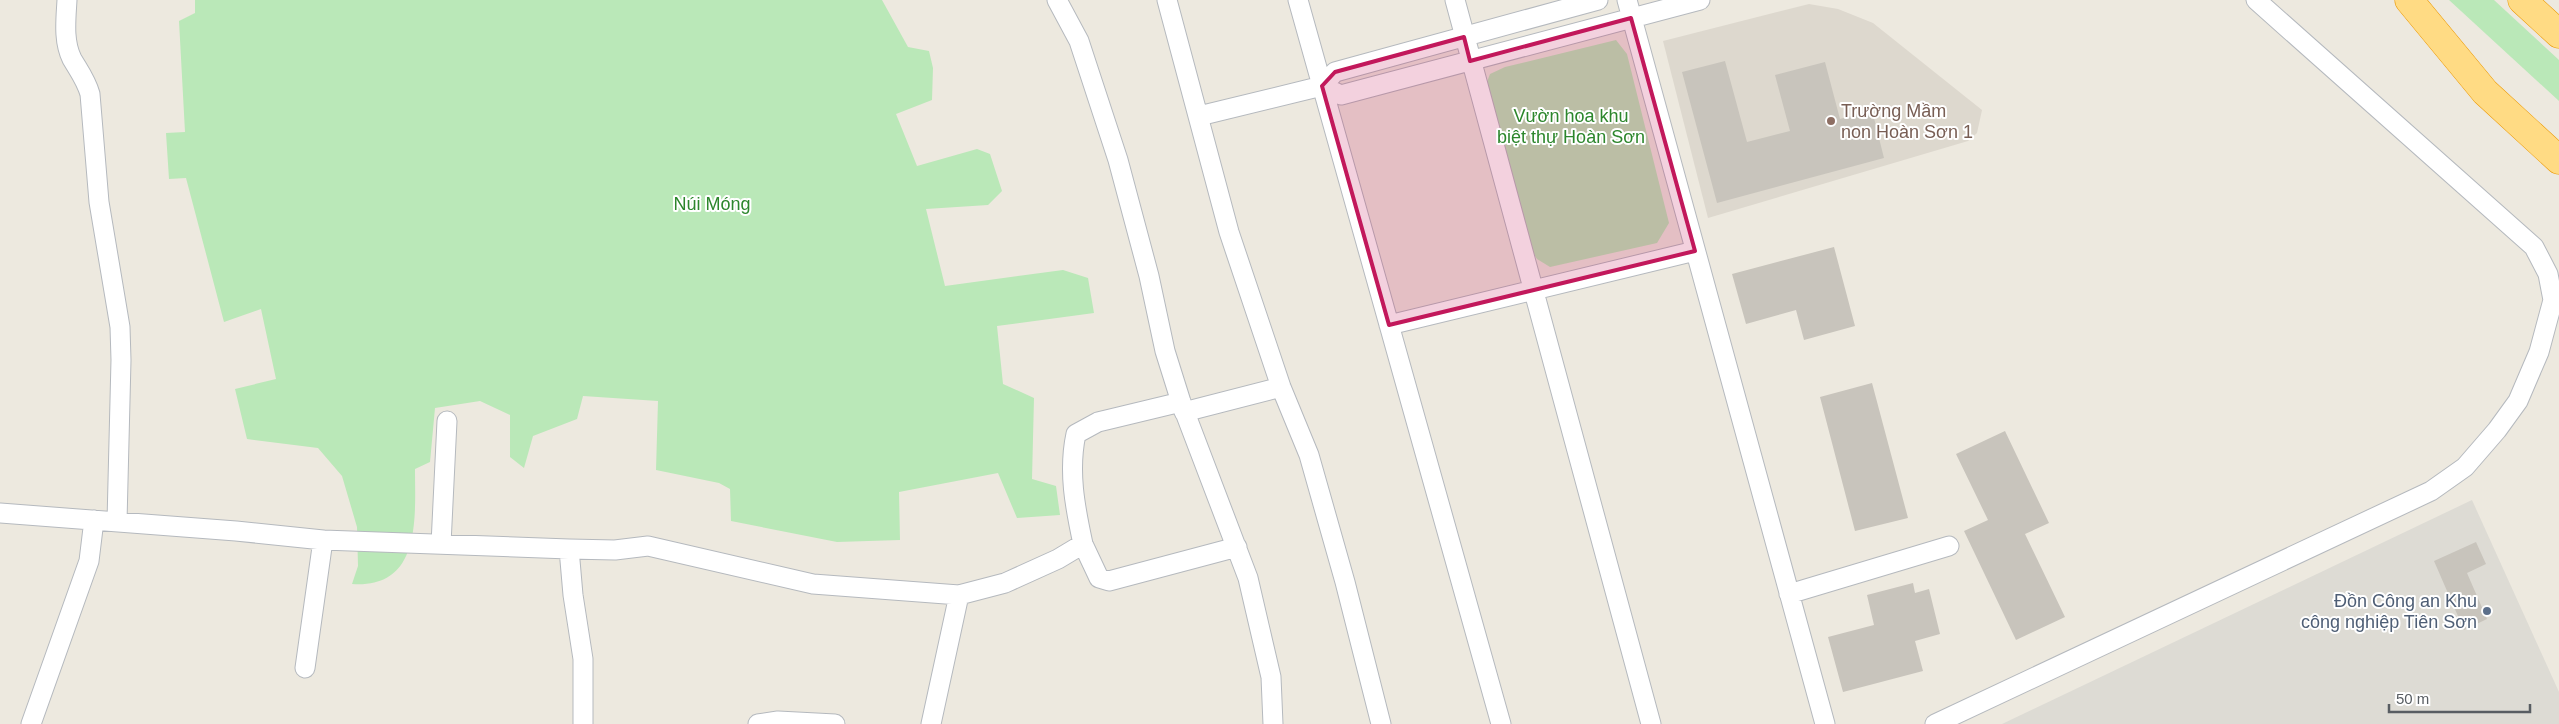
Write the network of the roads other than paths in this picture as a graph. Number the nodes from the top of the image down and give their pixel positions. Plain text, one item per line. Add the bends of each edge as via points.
1 (67, 0) edge
2 (1056, 0) edge
3 (1167, 0) edge
4 (1298, 0) edge
5 (1455, 0) edge
6 (1598, 0) edge
7 (1700, 0) edge
8 (2256, 0) edge
9 (2409, 0) edge
10 (2522, 0) edge
11 (1629, 9) edge
12 (2559, 34) edge
13 (1464, 37) junction
14 (1470, 61) junction
15 (1322, 86) junction
16 (1199, 116) junction
17 (2559, 137) edge
18 (2559, 160) edge
19 (1695, 251) junction
20 (2539, 257) junction
21 (2559, 258) edge
22 (1532, 290) junction
23 (1389, 325) junction
24 (1280, 387) junction
25 (1182, 407) junction
26 (447, 421) dead end
27 (0, 513) edge
28 (94, 520) junction
29 (116, 522) junction
30 (323, 540) junction
31 (442, 544) junction
32 (1082, 544) junction
33 (1949, 546) dead end
34 (1236, 547) junction
35 (569, 549) junction
36 (1789, 594) junction
37 (959, 595) junction
38 (304, 668) dead end
39 (31, 724) edge
40 (583, 724) edge
41 (758, 724) edge
42 (835, 724) edge
43 (931, 724) edge
44 (1273, 724) edge
45 (1380, 724) edge
46 (1501, 724) edge
47 (1651, 724) edge
48 (1825, 724) edge
49 (1935, 724) edge

1 - 29 street via 67,43 90,94 99,202 120,327
2 - 25 street via 1079,41 1118,160
3 - 16 street
4 - 15 street
5 - 13 street
6 - 13 street
7 - 11 street
8 - 20 street via 2534,247
9 - 17 highway
9 - 18 highway via 2485,92
10 - 12 highway
11 - 14 street
11 - 19 street
13 - 14 street
13 - 15 street via 1335,72
14 - 15 street via 1341,95
14 - 22 street
15 - 16 street
15 - 23 street
16 - 24 street via 1229,232
19 - 22 street
19 - 36 street
20 - 21 street
20 - 49 street via 2548,274 2553,300 2539,352 2518,401 2465,467 2431,491
22 - 23 street
22 - 47 street
23 - 46 street
24 - 25 street
24 - 45 street via 1309,454
25 - 32 street via 1098,422 1076,434 1072,478
25 - 34 street
26 - 31 street
27 - 28 street
28 - 29 street
28 - 39 street via 89,561
29 - 30 street
30 - 31 street
30 - 38 street
31 - 35 street
32 - 34 street via 1099,578 1109,581
32 - 37 street via 1058,559 1005,583
33 - 36 street
34 - 44 street via 1248,578 1271,677
35 - 37 street via 615,550 648,546 813,584
35 - 40 street via 583,659
36 - 48 street
37 - 43 street
41 - 42 street via 778,721

